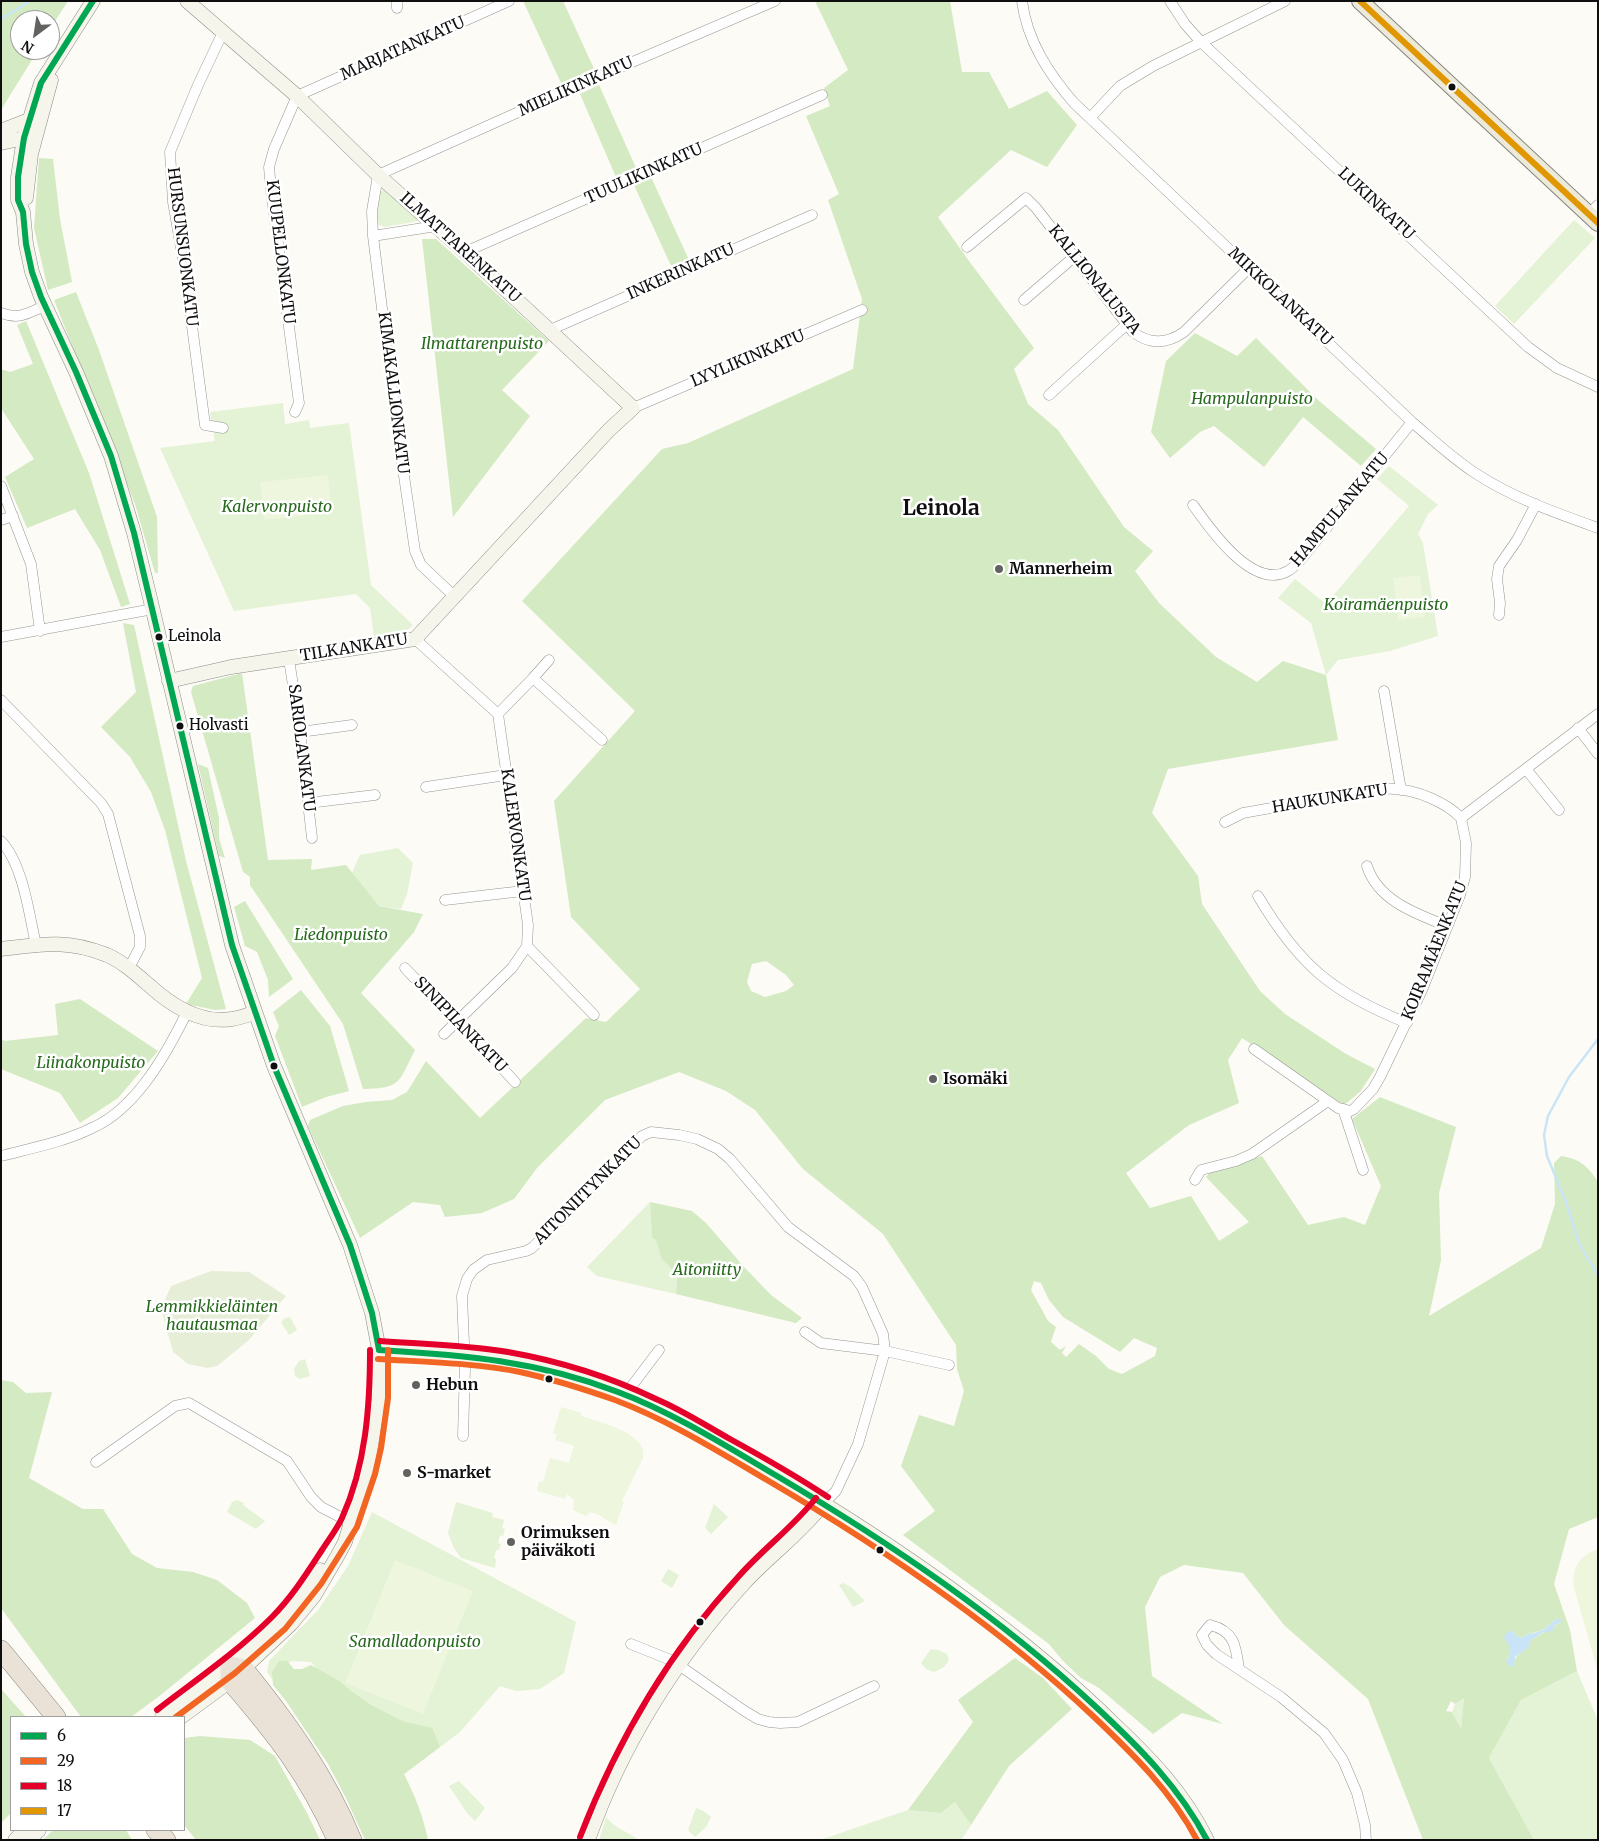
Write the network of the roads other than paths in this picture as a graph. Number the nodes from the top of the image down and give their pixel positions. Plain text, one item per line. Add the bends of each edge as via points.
1 (92, 1) edge
2 (187, 1) edge
3 (509, 1) edge
4 (775, 1) edge
5 (1022, 1) edge
6 (1170, 1) edge
7 (1285, 1) edge
8 (1360, 1) edge
9 (224, 32) junction
10 (1201, 42) junction
11 (822, 95) dead end
12 (297, 96) junction
13 (1090, 118) junction
14 (34, 121) junction
15 (1, 131) edge
16 (29, 139) junction
17 (1, 143) edge
18 (378, 174) junction
19 (1595, 214) edge
20 (812, 215) dead end
21 (436, 226) junction
22 (373, 236) junction
23 (968, 247) dead end
24 (466, 252) junction
25 (1074, 257) junction
26 (1249, 268) junction
27 (1024, 300) dead end
28 (45, 306) junction
29 (862, 310) dead end
30 (1, 313) edge
31 (1126, 324) junction
32 (550, 330) junction
33 (1598, 387) edge
34 (1049, 395) dead end
35 (634, 408) junction
36 (295, 412) dead end
37 (1412, 422) junction
38 (223, 428) dead end
39 (1, 486) edge
40 (1536, 504) junction
41 (1193, 505) dead end
42 (13, 516) junction
43 (1, 520) edge
44 (1598, 528) edge
45 (454, 596) junction
46 (153, 609) junction
47 (1499, 615) dead end
48 (40, 631) junction
49 (1, 638) edge
50 (415, 639) junction
51 (289, 658) junction
52 (549, 660) dead end
53 (533, 678) junction
54 (169, 681) junction
55 (1384, 691) dead end
56 (1, 700) edge
57 (498, 714) junction
58 (1598, 714) edge
59 (352, 725) dead end
60 (1578, 728) junction
61 (300, 732) junction
62 (602, 740) dead end
63 (1598, 754) edge
64 (1526, 769) junction
65 (506, 775) junction
66 (426, 788) dead end
67 (1401, 790) junction
68 (375, 795) dead end
69 (308, 803) junction
70 (1559, 810) dead end
71 (1461, 818) junction
72 (1225, 822) dead end
73 (312, 838) dead end
74 (1, 841) edge
75 (1367, 866) dead end
76 (523, 890) junction
77 (1258, 896) dead end
78 (445, 900) dead end
79 (1447, 926) junction
80 (36, 945) junction
81 (527, 946) junction
82 (1, 949) edge
83 (129, 968) junction
84 (405, 968) dead end
85 (187, 1012) junction
86 (254, 1013) junction
87 (594, 1015) dead end
88 (456, 1022) junction
89 (1407, 1024) junction
90 (444, 1034) dead end
91 (1254, 1049) dead end
92 (515, 1082) dead end
93 (1328, 1101) junction
94 (1343, 1109) junction
95 (1, 1156) edge
96 (1363, 1170) dead end
97 (1195, 1180) dead end
98 (806, 1332) dead end
99 (379, 1350) junction
100 (659, 1350) dead end
101 (885, 1351) junction
102 (465, 1356) junction
103 (949, 1365) dead end
104 (627, 1396) junction
105 (462, 1436) dead end
106 (96, 1462) dead end
107 (823, 1504) junction
108 (350, 1522) junction
109 (631, 1644) dead end
110 (1, 1650) edge
111 (679, 1665) junction
112 (1239, 1669) dead end
113 (234, 1672) junction
114 (874, 1686) dead end
115 (55, 1716) edge
116 (164, 1716) edge
117 (182, 1716) edge
118 (24, 1831) edge
119 (38, 1831) edge
120 (157, 1831) edge
121 (15, 1840) edge
122 (29, 1840) edge
123 (166, 1840) edge
124 (337, 1840) edge
125 (352, 1840) edge
126 (588, 1840) edge
127 (1207, 1840) edge
128 (1366, 1840) edge

1 - 14 main road via 54,65
2 - 9 main road, ILMATTARENKATU
3 - 12 street, MARJATANKATU
4 - 18 street, MIELIKINKATU
5 - 13 street, MIKKOLANKATU via 1030,33 1049,71
6 - 10 street, LUKINKATU
7 - 10 street
8 - 19 main road
9 - 12 main road, ILMATTARENKATU
9 - 38 street, HURSUNSUONKATU via 170,152 173,202 204,425
10 - 13 street via 1120,86
10 - 33 street, LUKINKATU via 1528,347 1557,368
11 - 24 street, TUULIKINKATU
12 - 18 main road, ILMATTARENKATU
12 - 36 street, KUUPELLONKATU via 269,167 299,403
13 - 26 street, MIKKOLANKATU
14 - 15 main road
14 - 16 main road
16 - 17 main road
16 - 28 main road via 18,177 18,200 23,212 32,272
18 - 21 main road, ILMATTARENKATU
18 - 22 street, KIMAKALLIONKATU via 372,211
20 - 32 street, INKERINKATU
21 - 22 street
21 - 24 main road, ILMATTARENKATU
22 - 45 street, KIMAKALLIONKATU via 414,551 421,565
23 - 25 street, KALLIONALUSTA via 1026,198
24 - 32 main road, ILMATTARENKATU
25 - 27 street
25 - 31 street, KALLIONALUSTA
26 - 31 street, KALLIONALUSTA via 1174,339 1152,342 1142,339
26 - 37 street, MIKKOLANKATU
28 - 30 street via 20,316
28 - 46 main road via 111,456
29 - 35 street, LYYLIKINKATU
31 - 34 street
32 - 35 main road, ILMATTARENKATU
35 - 45 main road, TILKANKATU via 609,430
37 - 40 street, MIKKOLANKATU via 1473,472
37 - 41 street, HAMPULANKATU via 1290,571 1278,575 1254,570 1212,531
39 - 42 street
40 - 44 street, MIKKOLANKATU
40 - 47 street via 1499,566
42 - 43 street
42 - 48 street via 31,564
45 - 50 main road, TILKANKATU
46 - 48 street
46 - 54 main road
48 - 49 street
50 - 51 main road, TILKANKATU
50 - 57 street
51 - 54 main road, TILKANKATU
51 - 61 street, SARIOLANKATU
52 - 53 street
53 - 57 street
53 - 62 street
54 - 86 main road via 232,945
55 - 67 street
56 - 83 street via 108,814 140,936 140,947
57 - 65 street, KALERVONKATU
58 - 60 street
59 - 61 street
60 - 63 street
60 - 64 street
61 - 69 street, SARIOLANKATU
64 - 70 street
64 - 71 street
65 - 66 street
65 - 76 street, KALERVONKATU
67 - 71 street, HAUKUNKATU via 1430,798
67 - 72 street, HAUKUNKATU via 1377,789 1320,799 1243,813
68 - 69 street
69 - 73 street, SARIOLANKATU
71 - 79 street, KOIRAMÄENKATU via 1466,843 1465,877
74 - 80 street via 14,860
75 - 79 street via 1380,888 1396,902
76 - 78 street
76 - 81 street, KALERVONKATU
77 - 89 street via 1289,943 1312,968 1349,996
79 - 89 street, KOIRAMÄENKATU
80 - 82 main road
80 - 83 main road via 79,946 109,956
81 - 87 street
81 - 88 street via 512,968
83 - 85 main road via 163,999
84 - 88 street, SINIPIIANKATU
85 - 86 main road via 221,1020
85 - 95 street via 164,1054 123,1108 94,1128 53,1143
86 - 99 main road via 350,1245 372,1313
88 - 90 street
88 - 92 street, SINIPIIANKATU
89 - 94 street, KOIRAMÄENKATU via 1372,1089 1354,1109
91 - 93 street
93 - 94 street
93 - 97 street via 1252,1154 1201,1170
94 - 96 street
98 - 101 street via 821,1343
99 - 102 main road
99 - 108 main road via 379,1397 372,1446
100 - 104 street
101 - 102 street, AITONIITYNKATU via 883,1334 854,1276 788,1227 730,1159 697,1139 651,1132 638,1139 532,1248 487,1260 473,1270 462,1296
101 - 103 street
101 - 107 street, AITONIITYNKATU via 858,1444 836,1491
102 - 104 main road via 550,1371
102 - 105 street, AITONIITYNKATU
104 - 107 main road via 684,1423
106 - 108 street via 175,1406 189,1402 287,1461 321,1507
107 - 111 main road via 746,1580
107 - 127 main road via 934,1576 1065,1678 1169,1779
108 - 113 main road via 296,1603 259,1640
109 - 111 street
110 - 115 highway
111 - 114 street via 743,1710 758,1718 780,1723 798,1722
111 - 126 main road via 626,1752 608,1787
112 - 128 street via 1281,1697 1324,1733 1343,1760 1357,1793
113 - 116 main road
113 - 117 main road
113 - 124 highway via 302,1772
113 - 125 highway via 292,1732 329,1789
118 - 121 main road
119 - 122 main road
120 - 123 highway

